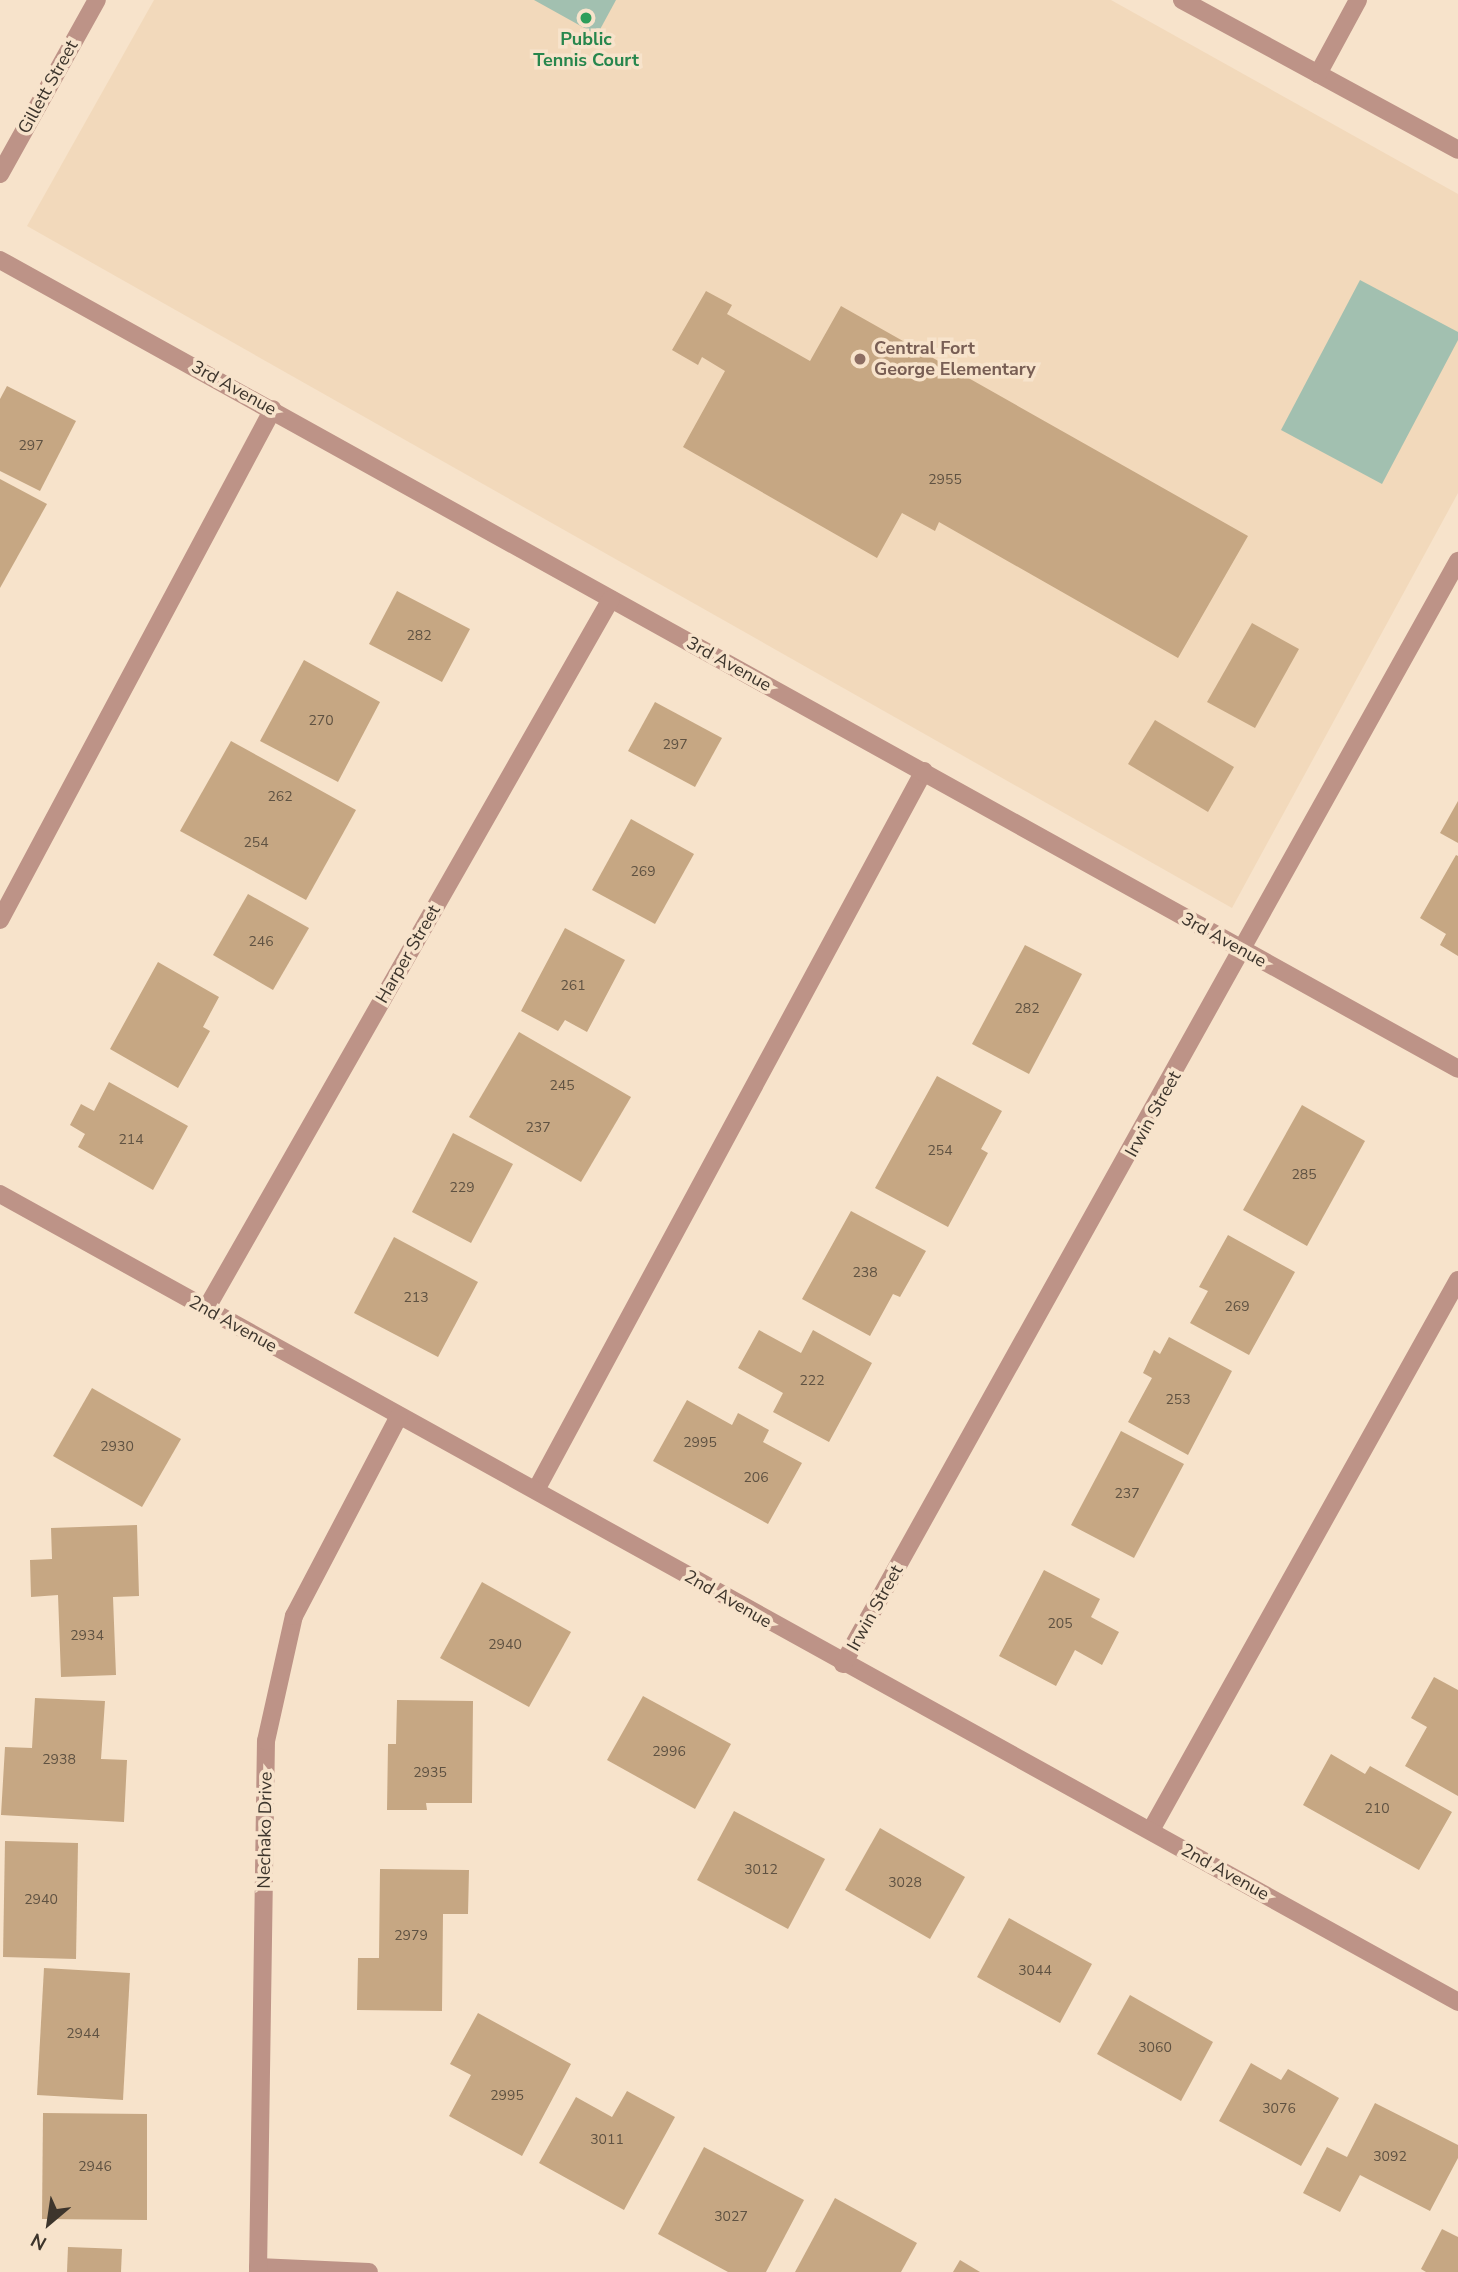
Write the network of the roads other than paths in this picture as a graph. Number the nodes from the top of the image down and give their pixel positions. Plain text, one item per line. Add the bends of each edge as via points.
1 (97, 0) edge
2 (1182, 0) edge
3 (1358, 0) edge
4 (1318, 74) junction
5 (1458, 150) edge
6 (0, 174) edge
7 (0, 260) edge
8 (274, 409) junction
9 (1458, 561) edge
10 (611, 599) junction
11 (924, 771) junction
12 (0, 920) edge
13 (1244, 952) junction
14 (1458, 1069) edge
15 (0, 1194) edge
16 (1458, 1280) edge
17 (206, 1309) junction
18 (398, 1416) junction
19 (536, 1490) junction
20 (843, 1664) junction
21 (1151, 1830) junction
22 (1458, 2001) edge
23 (258, 2269) edge
24 (369, 2272) edge

1 - 6 street, Gillett Street
2 - 4 street
3 - 4 street
4 - 5 street
7 - 8 street, 3rd Avenue
8 - 10 street, 3rd Avenue
8 - 12 street
9 - 13 street, Irwin Street
10 - 11 street, 3rd Avenue
10 - 17 street, Harper Street
11 - 13 street, 3rd Avenue
11 - 19 street
13 - 14 street, 3rd Avenue
13 - 20 street, Irwin Street
15 - 17 street, 2nd Avenue
16 - 21 street
17 - 18 street, 2nd Avenue
18 - 19 street, 2nd Avenue
18 - 23 street, Nechako Drive via 294,1616 266,1741
19 - 20 street, 2nd Avenue
20 - 21 street, 2nd Avenue
21 - 22 street, 2nd Avenue
23 - 24 street

